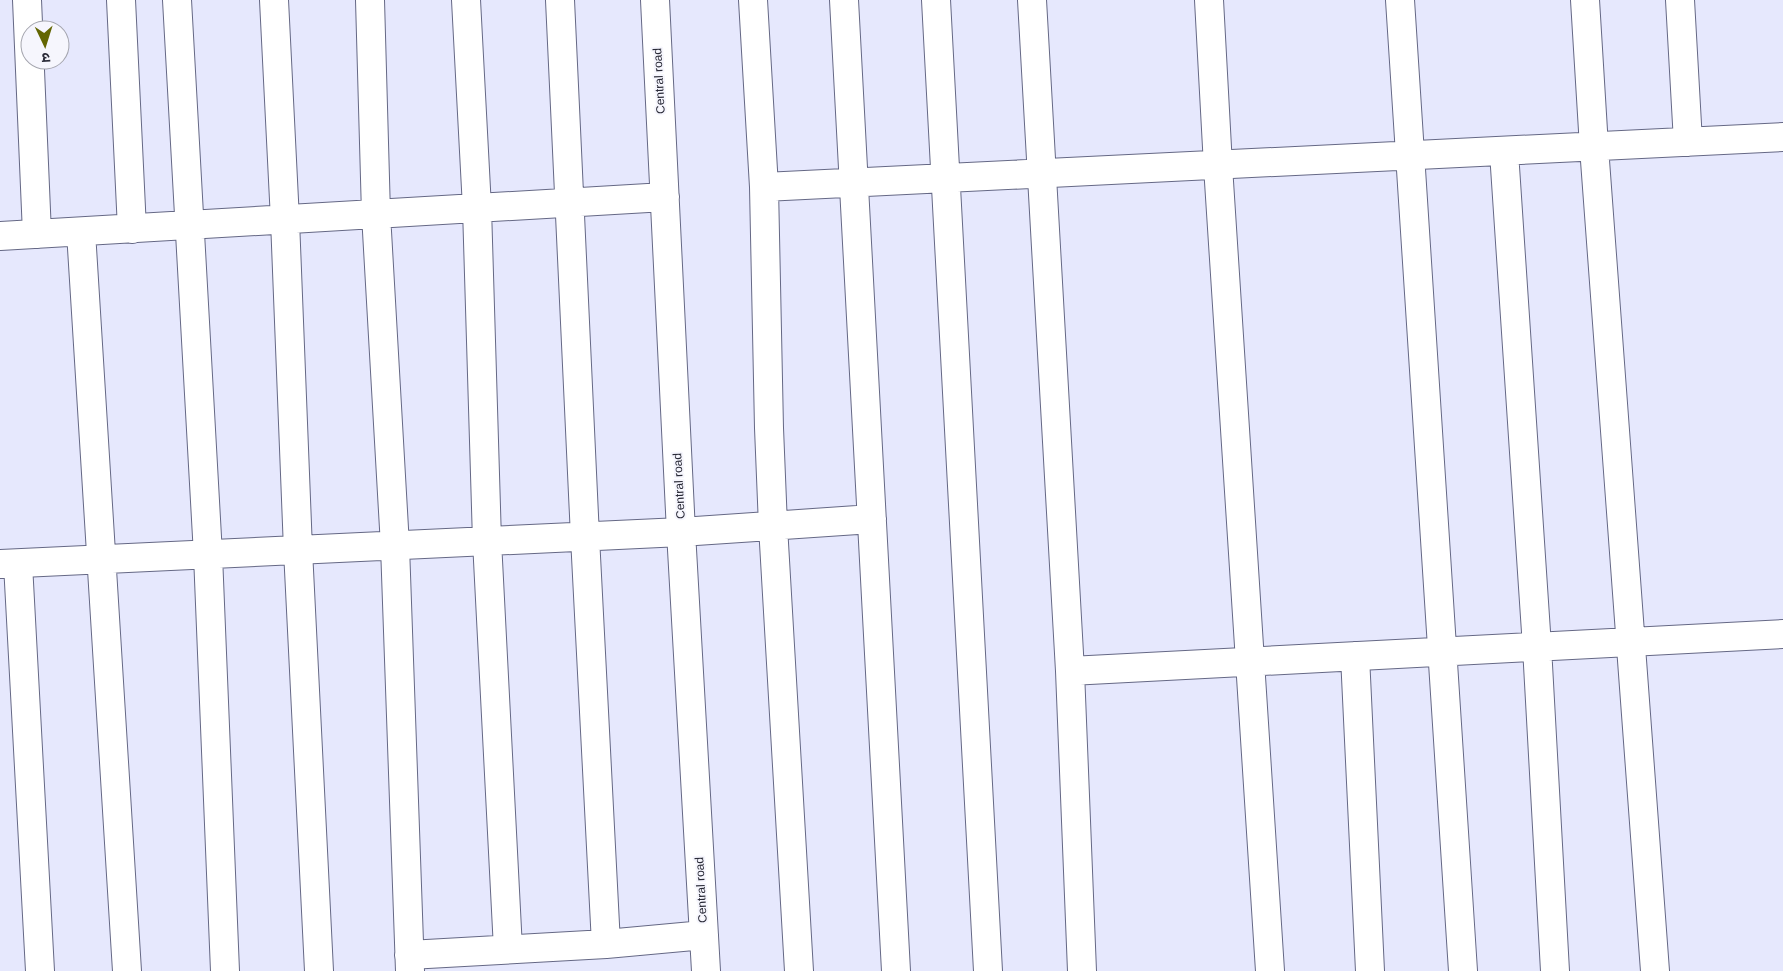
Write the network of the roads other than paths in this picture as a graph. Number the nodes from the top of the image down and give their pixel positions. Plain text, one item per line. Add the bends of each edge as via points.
1 (26, 0) edge
2 (121, 0) edge
3 (178, 0) edge
4 (274, 0) edge
5 (370, 0) edge
6 (466, 0) edge
7 (560, 0) edge
8 (655, 0) edge
9 (753, 0) edge
10 (844, 0) edge
11 (936, 0) edge
12 (1032, 0) edge
13 (1209, 0) edge
14 (1400, 0) edge
15 (1585, 0) edge
16 (1680, 0) edge
17 (1783, 138) edge
18 (1688, 142) junction
19 (1594, 147) junction
20 (1504, 152) junction
21 (1410, 156) junction
22 (1218, 166) junction
23 (1042, 174) junction
24 (945, 179) junction
25 (854, 183) junction
26 (764, 187) junction
27 (665, 197) junction
28 (570, 203) junction
29 (477, 208) junction
30 (376, 214) junction
31 (285, 220) junction
32 (190, 225) junction
33 (132, 229) junction
34 (81, 232) junction
35 (38, 234) junction
36 (0, 236) edge
37 (872, 519) junction
38 (773, 526) junction
39 (681, 532) junction
40 (585, 537) junction
41 (487, 541) junction
42 (396, 546) junction
43 (298, 550) junction
44 (208, 555) junction
45 (102, 560) junction
46 (9, 564) edge
47 (1783, 634) edge
48 (1631, 641) junction
49 (1537, 647) junction
50 (1442, 652) junction
51 (1355, 656) junction
52 (1250, 662) junction
53 (1070, 671) junction
54 (704, 935) junction
55 (606, 944) junction
56 (508, 949) junction
57 (410, 963) edge
58 (40, 971) edge
59 (127, 971) edge
60 (225, 971) edge
61 (319, 971) edge
62 (706, 971) edge
63 (799, 971) edge
64 (896, 971) edge
65 (988, 971) edge
66 (1082, 971) edge
67 (1270, 971) edge
68 (1370, 971) edge
69 (1463, 971) edge
70 (1555, 971) edge
71 (1655, 971) edge

1 - 35 street
2 - 33 street
3 - 32 street
4 - 31 street
5 - 30 street
6 - 29 street
7 - 28 street
8 - 27 street, Central road
9 - 26 street
10 - 25 street
11 - 24 street
12 - 23 street
13 - 22 street
14 - 21 street
15 - 19 street
16 - 18 street
17 - 18 street
18 - 19 street
19 - 20 street
19 - 48 street
20 - 21 street
20 - 49 street
21 - 22 street
21 - 50 street
22 - 23 street
22 - 52 street
23 - 24 street
23 - 53 street
24 - 25 street
24 - 65 street
25 - 26 street
25 - 37 street
26 - 38 street
27 - 28 street
27 - 39 street, Central road
28 - 29 street
28 - 40 street
29 - 30 street
29 - 41 street
30 - 31 street
30 - 42 street
31 - 32 street
31 - 43 street
32 - 33 street
32 - 44 street
33 - 34 street
34 - 35 street
34 - 45 street
35 - 36 street
37 - 38 street
37 - 64 street
38 - 39 street
38 - 63 street
39 - 40 street
39 - 54 street, Central road
40 - 41 street
40 - 55 street
41 - 42 street
41 - 56 street
42 - 43 street
42 - 57 street
43 - 44 street
43 - 61 street
44 - 45 street
44 - 60 street
45 - 46 street
45 - 59 street
46 - 58 street
47 - 48 street
48 - 49 street
48 - 71 street
49 - 50 street
49 - 70 street
50 - 51 street
50 - 69 street
51 - 52 street
51 - 68 street
52 - 53 street
52 - 67 street
53 - 66 street
54 - 55 street
54 - 62 street, Central road
55 - 56 street
56 - 57 street

